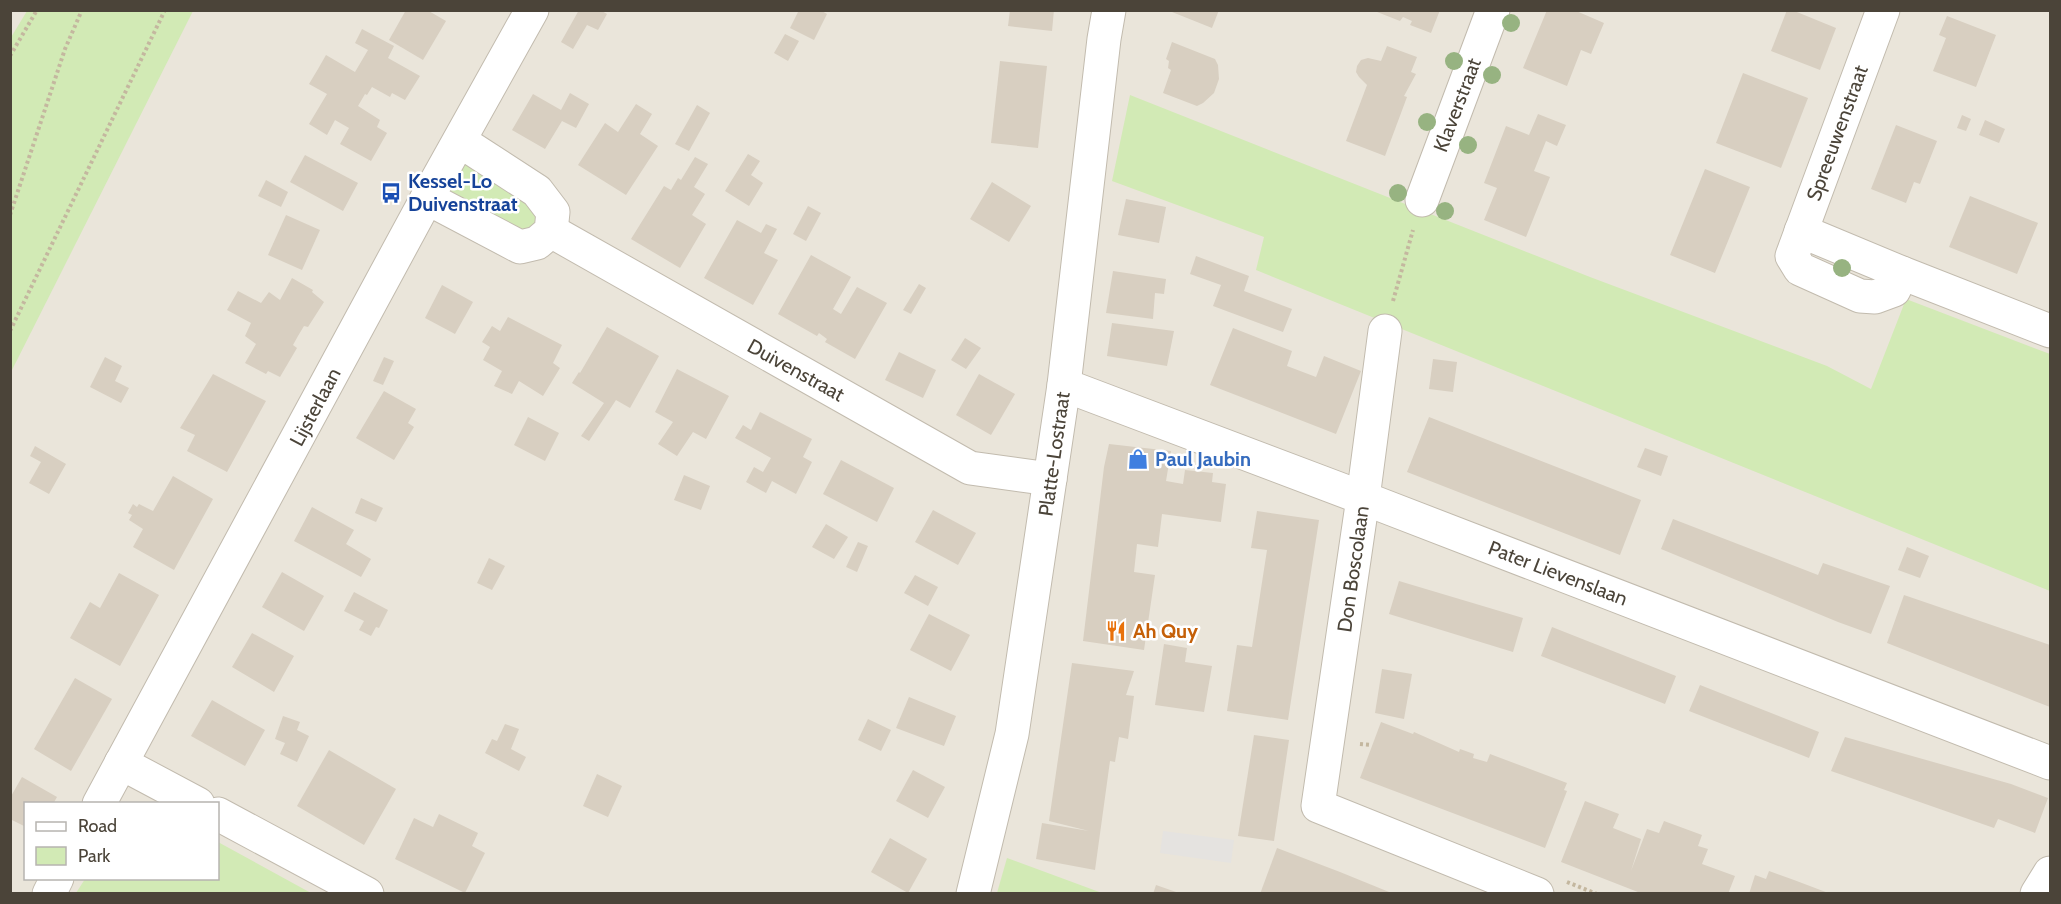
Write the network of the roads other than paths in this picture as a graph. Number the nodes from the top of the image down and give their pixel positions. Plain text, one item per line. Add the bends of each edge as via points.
1 (532, 10) edge
2 (1109, 10) edge
3 (1493, 10) edge
4 (1883, 10) edge
5 (460, 141) junction
6 (427, 198) junction
7 (1422, 200) road end
8 (551, 231) junction
9 (1385, 331) road end
10 (2050, 331) edge
11 (1064, 385) junction
12 (1050, 478) junction
13 (1364, 498) junction
14 (121, 763) junction
15 (2050, 763) edge
16 (100, 802) edge
17 (194, 802) edge
18 (219, 815) edge
19 (2050, 873) edge
20 (56, 880) edge
21 (49, 894) edge
22 (367, 894) edge
23 (973, 894) edge
24 (1537, 894) edge
25 (2037, 894) edge

1 - 5 street, Lijsterlaan
2 - 11 street, Platte-Lostraat
3 - 7 street, Klaverstraat
4 - 10 street, Spreeuwenstraat via 1797,243 1902,273
5 - 6 street, Lijsterlaan
5 - 8 street via 537,191 553,212
6 - 8 street via 520,247 537,243
6 - 14 street, Lijsterlaan
8 - 12 street, Duivenstraat via 970,468
9 - 13 street, Don Boscolaan
11 - 12 street, Platte-Lostraat
11 - 13 street, Pater Lievenslaan
12 - 23 street, Platte-Lostraat via 1012,734
13 - 15 street, Pater Lievenslaan
13 - 24 street, Don Boscolaan via 1318,806
14 - 16 street, Lijsterlaan
14 - 17 street
18 - 22 street
19 - 25 street
20 - 21 street

